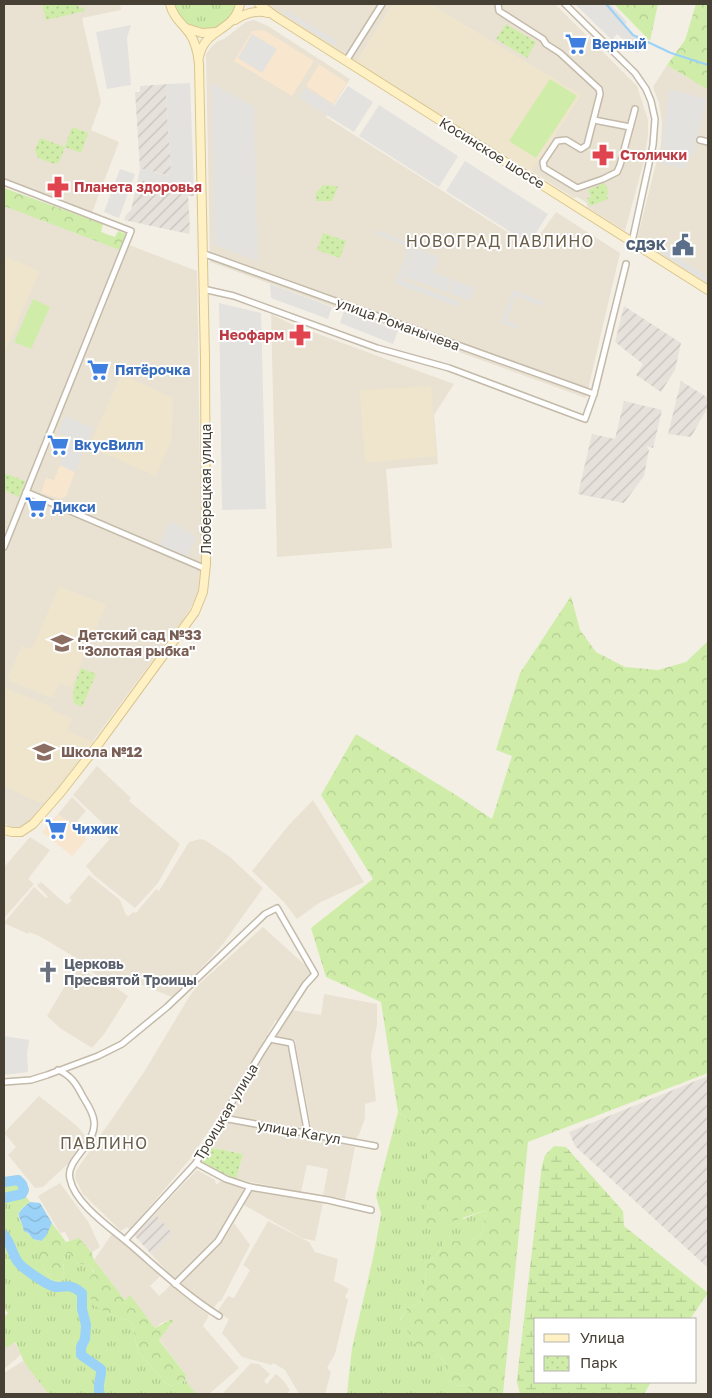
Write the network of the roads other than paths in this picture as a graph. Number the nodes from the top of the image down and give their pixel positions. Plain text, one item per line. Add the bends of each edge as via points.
1 (170, 4) edge
2 (240, 4) edge
3 (259, 4) edge
4 (382, 4) edge
5 (498, 4) edge
6 (565, 4) edge
7 (275, 16) junction
8 (182, 25) junction
9 (225, 27) junction
10 (346, 61) junction
11 (199, 64) junction
12 (635, 109) dead end
13 (594, 120) junction
14 (630, 127) junction
15 (700, 140) dead end
16 (708, 142) edge
17 (4, 182) edge
18 (632, 242) junction
19 (202, 253) junction
20 (626, 264) dead end
21 (203, 289) junction
22 (708, 290) edge
23 (594, 394) junction
24 (26, 492) junction
25 (4, 547) edge
26 (206, 568) junction
27 (4, 830) edge
28 (270, 1039) junction
29 (58, 1070) junction
30 (4, 1082) edge
31 (223, 1118) junction
32 (308, 1134) junction
33 (375, 1146) dead end
34 (196, 1163) junction
35 (250, 1187) junction
36 (370, 1210) dead end
37 (125, 1240) junction
38 (175, 1284) junction
39 (219, 1316) dead end

1 - 8 main road
2 - 9 main road
3 - 7 main road, Косинское шоссе
4 - 10 street
5 - 13 street via 499,11 543,39 597,85 600,94
6 - 18 street via 635,73 646,89 656,119 654,145
7 - 9 main road, Косинское шоссе via 255,12 242,15
7 - 10 main road, Косинское шоссе
8 - 9 main road via 202,33
8 - 11 main road via 195,45
9 - 11 main road via 204,43
10 - 18 main road, Косинское шоссе
11 - 19 main road, Люберецкая улица
12 - 14 street
13 - 14 street
13 - 14 street via 586,148 560,140 543,162 544,168 577,188 617,172
15 - 16 street
17 - 24 street via 130,231
18 - 22 main road, Косинское шоссе
19 - 21 main road, Люберецкая улица
19 - 23 street, улица Романычева
20 - 23 street
21 - 23 street, улица Романычева via 234,296 377,348 448,368 585,419
21 - 26 main road, Люберецкая улица
24 - 25 street
24 - 26 street
26 - 27 main road, Люберецкая улица via 204,592 195,612 80,768 33,824 21,832
28 - 29 street, Троицкая улица via 315,974 277,908 136,1033 109,1051
28 - 31 street, Троицкая улица
28 - 32 street via 291,1043
29 - 30 street via 31,1080
29 - 37 street via 67,1074 77,1086 94,1122 91,1139 70,1169 70,1181 83,1202
31 - 32 street, улица Кагул
31 - 34 street, Троицкая улица
32 - 33 street, улица Кагул
34 - 35 street
34 - 37 street, Троицкая улица
35 - 36 street
35 - 38 street via 218,1241
37 - 38 street
38 - 39 street

